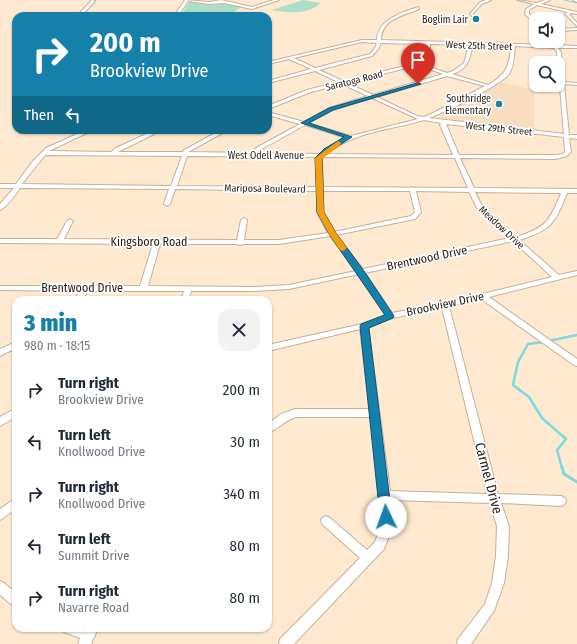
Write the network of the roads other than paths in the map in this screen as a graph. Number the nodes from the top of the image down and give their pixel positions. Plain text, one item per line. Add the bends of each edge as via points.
1 (188, 0) edge
2 (217, 0) edge
3 (232, 0) edge
4 (277, 0) edge
5 (489, 0) edge
6 (519, 0) edge
7 (548, 0) edge
8 (93, 1) dead end
9 (225, 2) junction
10 (537, 4) junction
11 (418, 8) dead end
12 (571, 11) junction
13 (83, 12) edge
14 (179, 12) edge
15 (577, 13) edge
16 (473, 15) dead end
17 (529, 16) edge
18 (577, 24) edge
19 (577, 29) edge
20 (565, 30) edge
21 (380, 42) junction
22 (428, 43) junction
23 (471, 45) junction
24 (513, 46) junction
25 (529, 46) edge
26 (565, 47) edge
27 (577, 47) edge
28 (290, 58) junction
29 (272, 62) edge
30 (418, 64) junction
31 (315, 70) junction
32 (449, 75) junction
33 (272, 81) edge
34 (343, 82) junction
35 (565, 83) edge
36 (577, 84) edge
37 (488, 86) junction
38 (563, 92) edge
39 (373, 97) junction
40 (272, 106) edge
41 (272, 114) edge
42 (424, 119) junction
43 (444, 122) junction
44 (304, 123) junction
45 (80, 134) edge
46 (150, 134) edge
47 (217, 134) edge
48 (566, 135) junction
49 (349, 137) junction
50 (577, 137) edge
51 (43, 153) junction
52 (112, 154) junction
53 (185, 154) junction
54 (253, 155) junction
55 (321, 155) junction
56 (457, 156) junction
57 (0, 186) edge
58 (20, 186) junction
59 (174, 187) junction
60 (320, 189) junction
61 (412, 190) junction
62 (471, 190) junction
63 (565, 191) junction
64 (577, 191) edge
65 (167, 204) dead end
66 (0, 208) edge
67 (244, 220) dead end
68 (70, 221) dead end
69 (332, 234) junction
70 (515, 240) junction
71 (0, 241) edge
72 (59, 242) junction
73 (157, 242) junction
74 (240, 243) junction
75 (361, 272) junction
76 (577, 273) edge
77 (558, 278) junction
78 (0, 288) edge
79 (84, 288) junction
80 (143, 289) junction
81 (188, 289) junction
82 (81, 296) edge
83 (186, 296) edge
84 (483, 296) junction
85 (445, 305) junction
86 (390, 316) junction
87 (364, 326) junction
88 (12, 347) edge
89 (272, 347) edge
90 (0, 353) edge
91 (577, 363) edge
92 (375, 413) junction
93 (12, 414) edge
94 (0, 422) edge
95 (272, 426) edge
96 (385, 495) junction
97 (494, 499) junction
98 (561, 501) dead end
99 (12, 506) edge
100 (0, 515) edge
101 (326, 521) dead end
102 (368, 558) junction
103 (0, 588) edge
104 (12, 597) edge
105 (78, 632) edge
106 (88, 636) edge
107 (285, 644) edge
108 (464, 644) edge

1 - 9 street
1 - 14 street
2 - 9 street
3 - 9 street
4 - 9 street via 252,8
5 - 16 street via 481,3 471,13
6 - 10 street
7 - 10 street
8 - 13 street
10 - 12 street
10 - 17 street via 527,10
11 - 21 street via 382,27 379,33
12 - 15 street
12 - 18 street via 567,14
19 - 20 street
21 - 22 street, West 25th Street
21 - 28 street, West 25th Street via 356,42
21 - 31 street via 371,55
22 - 23 street, West 25th Street
22 - 30 street via 428,56
23 - 24 street, West 25th Street
23 - 32 street via 466,64
24 - 25 street, West 25th Street
24 - 37 street via 510,70 500,80
26 - 27 street, West 25th Street
28 - 29 street, West 25th Street
28 - 31 street, West 29th Street
30 - 32 street
30 - 34 street, Saratoga Road
31 - 33 street
31 - 34 street, West 29th Street
32 - 37 street
32 - 39 street
34 - 39 street, West 29th Street
34 - 40 street, Saratoga Road via 309,91
35 - 36 street
37 - 42 street
38 - 48 street
39 - 42 street, West 29th Street
39 - 44 street via 331,109
41 - 44 street
42 - 43 street, West 29th Street
42 - 49 street
43 - 48 street, West 29th Street
43 - 56 street, Meadow Drive via 443,125
44 - 49 street
44 - 54 street via 258,149
45 - 51 street via 55,144
46 - 52 street
47 - 53 street via 190,148
48 - 50 street, West 29th Street
48 - 56 street, West Odell Avenue via 568,152 560,156
49 - 55 street
51 - 52 street, West Odell Avenue
51 - 58 street
52 - 53 street, West Odell Avenue
53 - 54 street, West Odell Avenue
53 - 59 street
54 - 55 street, West Odell Avenue
55 - 56 street, West Odell Avenue
55 - 60 street via 318,158
56 - 62 street, Meadow Drive
57 - 58 street, Mariposa Boulevard
58 - 59 street, Mariposa Boulevard
58 - 66 street
59 - 60 street, Mariposa Boulevard
59 - 65 street
60 - 61 street, Mariposa Boulevard
60 - 69 street via 320,212
61 - 62 street, Mariposa Boulevard
61 - 69 street, Kingsboro Road via 418,212 413,218
62 - 63 street, Mariposa Boulevard
62 - 70 street, Meadow Drive via 478,207
63 - 64 street, Mariposa Boulevard
63 - 70 street, Brentwood Drive via 551,223 539,232
67 - 74 street
68 - 72 street
69 - 74 street, Kingsboro Road via 288,242
69 - 75 street
70 - 75 street, Brentwood Drive
70 - 77 street, Meadow Drive
71 - 72 street, Kingsboro Road
72 - 73 street, Kingsboro Road
73 - 74 street, Kingsboro Road
73 - 80 street
75 - 81 street, Brentwood Drive via 271,289
75 - 86 street
76 - 77 street, Brookview Drive
77 - 84 street, Brookview Drive
78 - 79 street, Brentwood Drive
79 - 80 street, Brentwood Drive
79 - 82 street
80 - 81 street, Brentwood Drive
81 - 83 street
84 - 85 street, Brookview Drive
84 - 91 street
85 - 86 street, Brookview Drive
85 - 97 street, Carmel Drive
86 - 87 street, Brookview Drive
87 - 89 street, Brookview Drive
87 - 92 street
88 - 90 street
92 - 95 street via 295,413
92 - 96 street
93 - 94 street
96 - 97 street
96 - 102 street via 386,528 380,545
97 - 98 street
97 - 108 street, Carmel Drive via 503,526 498,583 490,607
99 - 100 street
101 - 102 street
102 - 107 street
103 - 104 street
105 - 106 street

